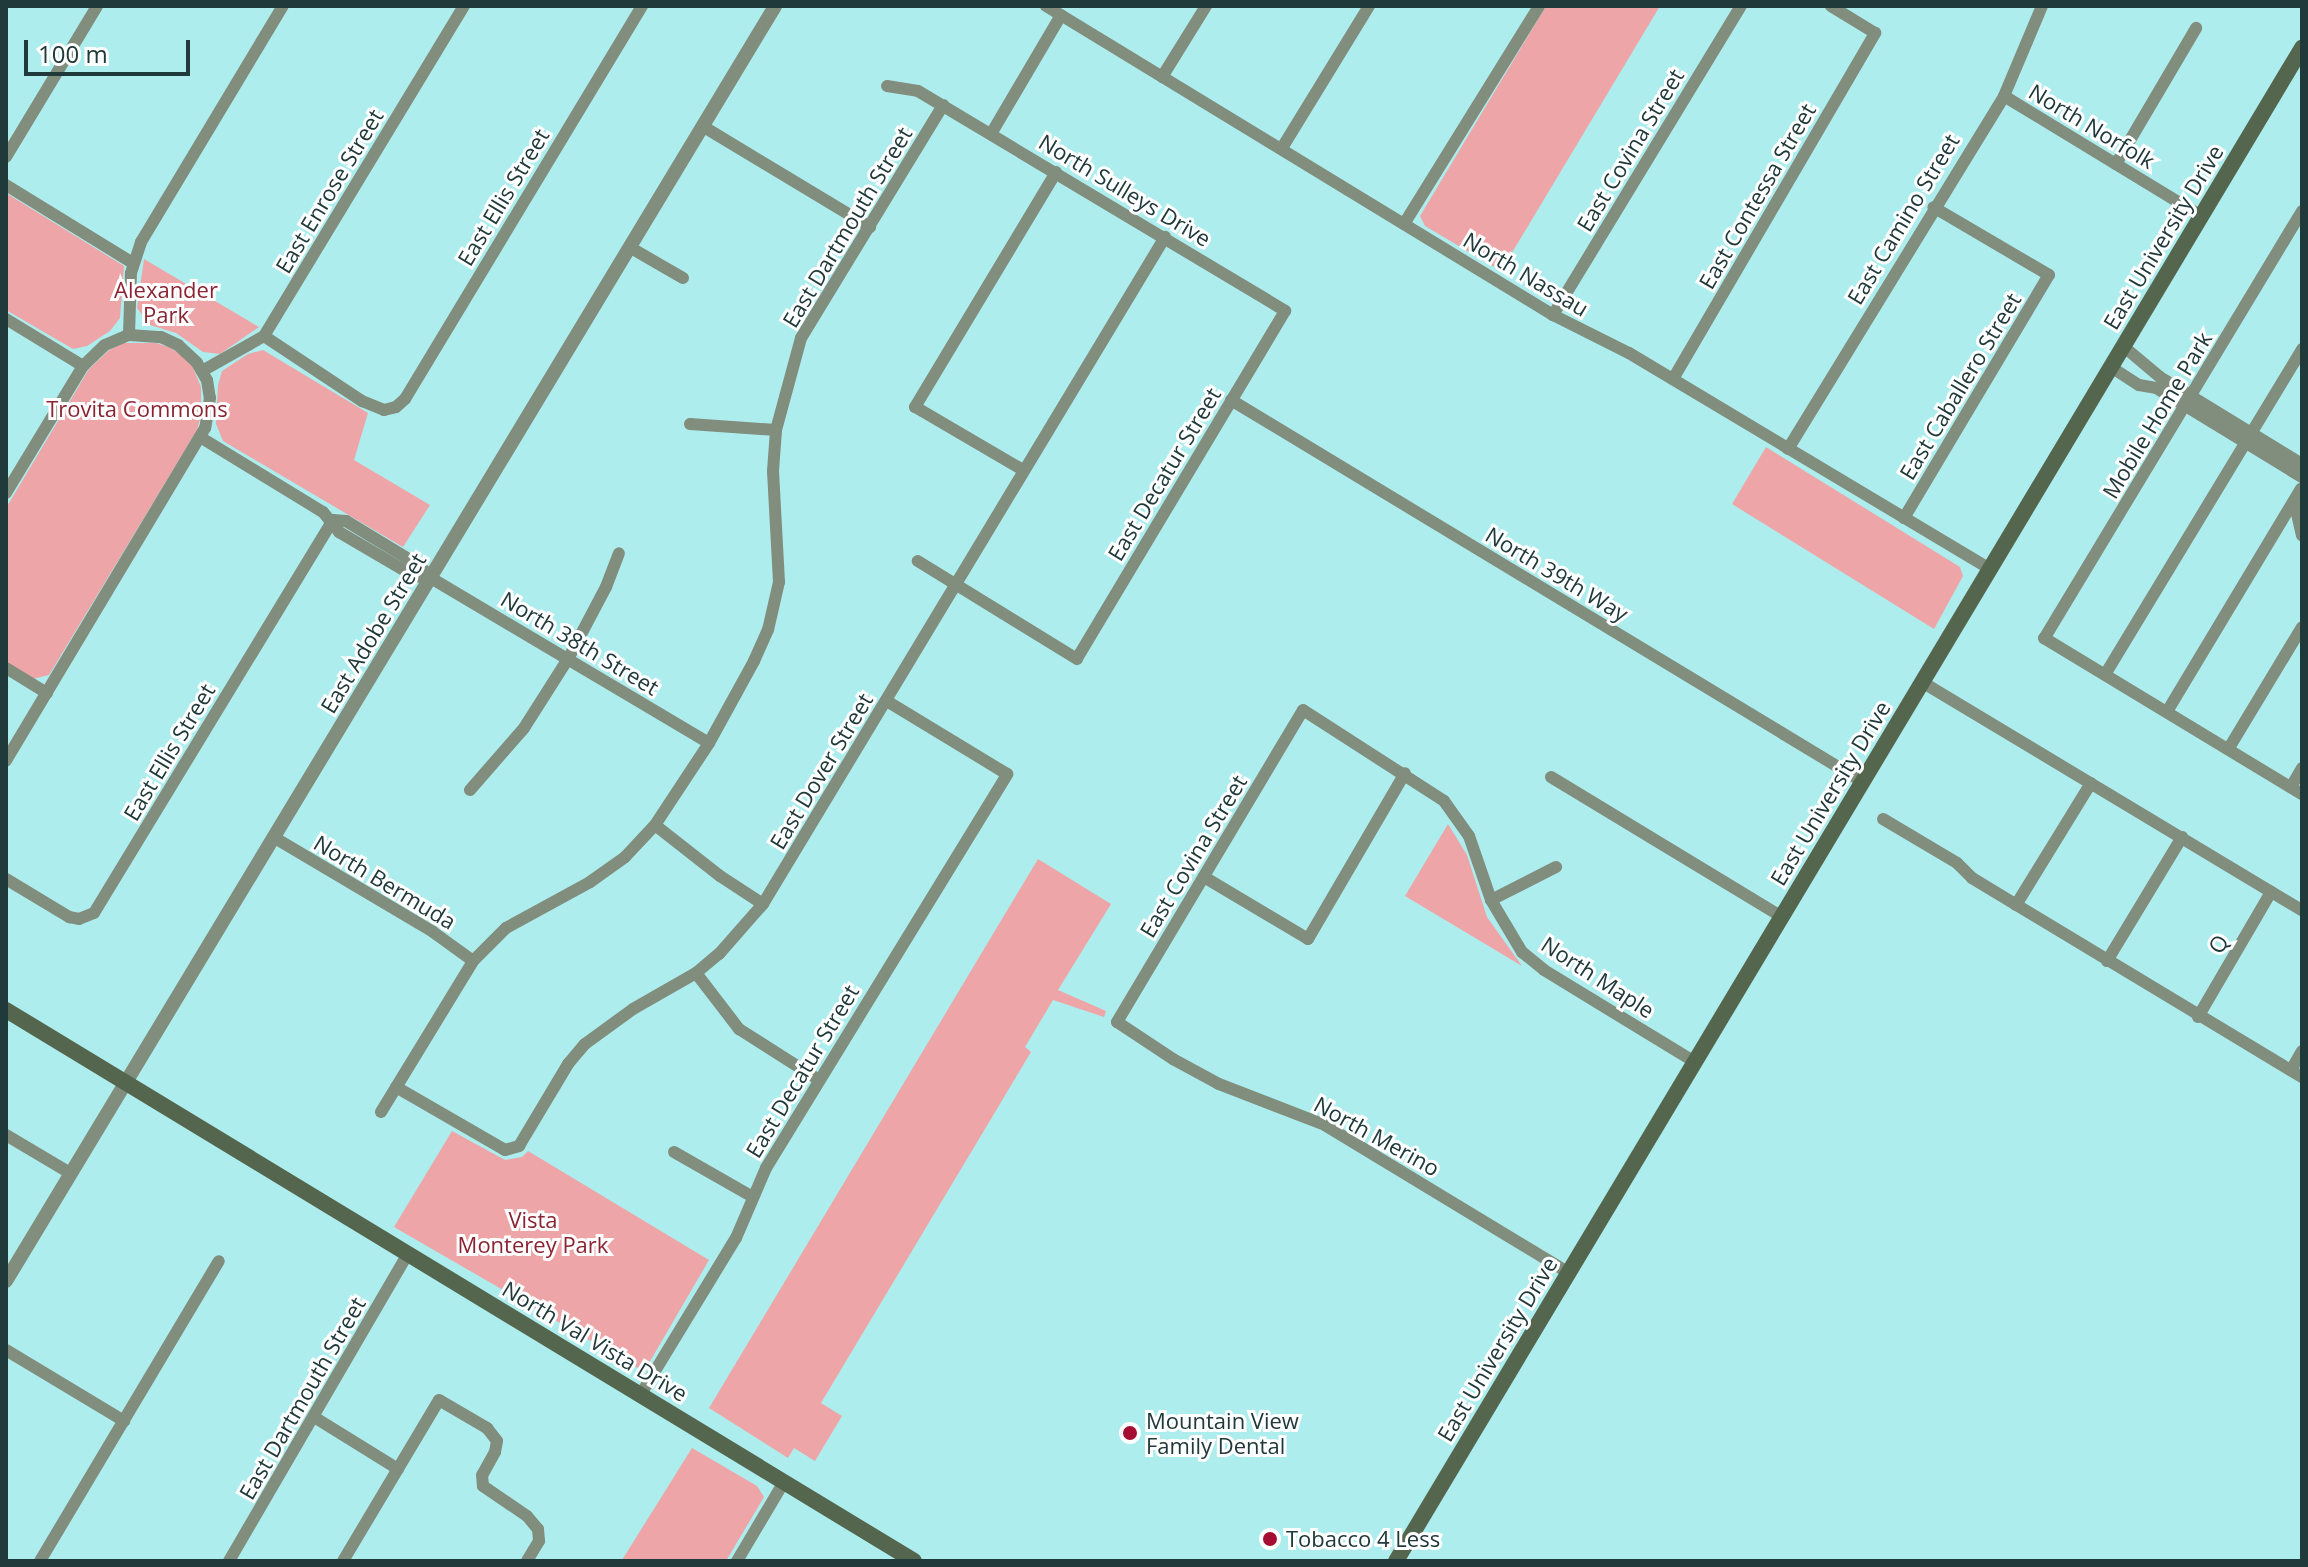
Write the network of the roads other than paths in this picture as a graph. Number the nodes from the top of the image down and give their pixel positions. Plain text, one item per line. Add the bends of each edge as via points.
1 (97, 6) edge
2 (283, 6) edge
3 (464, 6) edge
4 (642, 6) edge
5 (775, 6) edge
6 (1046, 6) edge
7 (1206, 6) edge
8 (1369, 6) edge
9 (1539, 6) edge
10 (1741, 6) edge
11 (1831, 6) edge
12 (2042, 6) edge
13 (1061, 15) junction
14 (2196, 28) dead end
15 (2302, 48) edge
16 (1162, 77) junction
17 (887, 86) dead end
18 (2004, 96) junction
19 (943, 105) junction
20 (704, 127) junction
21 (991, 134) junction
22 (1282, 148) junction
23 (6, 157) edge
24 (2116, 164) junction
25 (1056, 172) junction
26 (6, 185) edge
27 (1933, 207) junction
28 (2302, 211) edge
29 (2201, 216) junction
30 (1404, 224) junction
31 (870, 227) junction
32 (1165, 237) junction
33 (631, 248) junction
34 (133, 263) junction
35 (683, 278) dead end
36 (1285, 311) joint
37 (1553, 315) junction
38 (6, 319) edge
39 (129, 335) junction
40 (264, 336) junction
41 (2123, 346) junction
42 (2302, 349) edge
43 (83, 366) junction
44 (2111, 367) junction
45 (202, 371) junction
46 (1673, 379) junction
47 (1231, 400) junction
48 (2189, 401) junction
49 (690, 424) dead end
50 (776, 430) junction
51 (200, 437) junction
52 (2249, 437) junction
53 (1788, 449) junction
54 (2302, 464) edge
55 (1023, 470) junction
56 (2302, 484) edge
57 (6, 493) edge
58 (1904, 518) junction
59 (333, 520) junction
60 (2302, 535) edge
61 (619, 553) dead end
62 (918, 561) dead end
63 (1990, 569) junction
64 (431, 578) junction
65 (955, 585) junction
66 (2302, 627) edge
67 (568, 659) junction
68 (6, 668) edge
69 (2106, 673) junction
70 (1922, 682) junction
71 (47, 693) junction
72 (887, 701) junction
73 (1303, 710) joint
74 (2168, 710) junction
75 (709, 743) junction
76 (2229, 748) junction
77 (6, 761) edge
78 (2302, 768) edge
79 (1405, 773) junction
80 (1551, 777) dead end
81 (1863, 782) junction
82 (2091, 783) junction
83 (470, 790) dead end
84 (2296, 790) edge
85 (1883, 819) dead end
86 (655, 825) junction
87 (2182, 837) junction
88 (275, 838) junction
89 (1556, 867) dead end
90 (1204, 877) junction
91 (6, 879) edge
92 (2271, 892) junction
93 (1491, 900) junction
94 (763, 904) junction
95 (2016, 905) junction
96 (2302, 910) edge
97 (1782, 917) junction
98 (473, 961) junction
99 (2107, 961) junction
100 (696, 973) junction
101 (6, 1010) edge
102 (2198, 1017) junction
103 (1117, 1022) joint
104 (2302, 1051) edge
105 (1695, 1062) junction
106 (2296, 1074) edge
107 (819, 1080) junction
108 (125, 1082) junction
109 (396, 1087) junction
110 (381, 1112) dead end
111 (6, 1135) edge
112 (674, 1152) dead end
113 (70, 1173) junction
114 (751, 1196) junction
115 (408, 1254) junction
116 (219, 1261) dead end
117 (1569, 1273) junction
118 (6, 1281) edge
119 (6, 1350) edge
120 (641, 1394) junction
121 (314, 1417) junction
122 (124, 1421) junction
123 (398, 1469) junction
124 (784, 1482) junction
125 (40, 1561) edge
126 (229, 1561) edge
127 (343, 1561) edge
128 (527, 1561) edge
129 (737, 1561) edge
130 (914, 1561) edge
131 (1396, 1561) edge

1 - 23 street
2 - 34 street via 146,232
3 - 40 street, East Enrose Street
4 - 40 street, East Ellis Street via 396,407 384,410 362,401
5 - 20 street, East Adobe Street
6 - 13 street, North Nassau
7 - 16 street
8 - 22 street
9 - 30 street
10 - 37 street, East Covina Street
11 - 46 street, East Contessa Street via 1875,33
12 - 18 street, East Camino Street
13 - 16 street, North Nassau
13 - 21 street
14 - 24 street
15 - 29 main road, East University Drive
16 - 22 street, North Nassau
17 - 19 street, North Sulleys Drive via 918,91
18 - 24 street, North Norfolk
18 - 27 street, East Camino Street
19 - 21 street, North Sulleys Drive
19 - 31 street, East Dartmouth Street
20 - 31 street
20 - 33 street, East Adobe Street
21 - 25 street, North Sulleys Drive
22 - 30 street, North Nassau
24 - 29 street, North Norfolk
25 - 32 street, North Sulleys Drive
25 - 55 street via 915,407
26 - 34 street
27 - 53 street, East Camino Street
27 - 58 street, East Caballero Street via 2049,275
28 - 48 street, Mobile Home Park
29 - 41 main road, East University Drive
30 - 37 street, North Nassau
31 - 50 street, East Dartmouth Street via 801,338
32 - 36 street, North Sulleys Drive
32 - 55 street, East Dover Street
33 - 35 street
33 - 64 street, East Adobe Street
34 - 39 street
36 - 47 street, East Decatur Street
37 - 46 street, North Nassau
38 - 43 street
39 - 43 street via 105,345
39 - 45 street via 161,337 178,345
40 - 45 street, East Enrose Street
41 - 44 main road, East University Drive
41 - 48 street
42 - 52 street
43 - 57 street
44 - 48 street
44 - 63 main road, East University Drive
45 - 51 street via 210,398
46 - 53 street, North Nassau
47 - 65 street, East Decatur Street via 1077,659
47 - 81 street, North 39th Way
48 - 52 street
48 - 69 street, Mobile Home Park via 2044,638
49 - 50 street
50 - 75 street, East Dartmouth Street via 775,606 754,661
51 - 59 street, North 38th Street
51 - 71 street
52 - 54 street
52 - 56 street
52 - 69 street
53 - 58 street, North Nassau
55 - 65 street, East Dover Street
56 - 60 street via 2297,514
56 - 74 street
58 - 63 street, North Nassau
59 - 64 street, North 38th Street via 339,532
59 - 91 street, East Ellis Street via 98,909 85,918 69,917
61 - 67 street
62 - 65 street
63 - 70 main road, East University Drive
64 - 67 street, North 38th Street
64 - 88 street, East Adobe Street
65 - 72 street, East Dover Street
66 - 76 street
67 - 75 street, North 38th Street
67 - 83 street via 524,728
68 - 71 street
69 - 74 street
70 - 81 main road, East University Drive
70 - 82 street
71 - 77 street
72 - 94 street, East Dover Street
72 - 107 street, East Decatur Street via 1007,774
73 - 79 street, North Maple
73 - 90 street, East Covina Street
74 - 76 street
75 - 86 street, East Dartmouth Street
76 - 84 street
78 - 84 street
79 - 90 street via 1308,939
79 - 93 street, North Maple via 1444,801 1469,836
80 - 97 street
81 - 97 main road, East University Drive
82 - 87 street
82 - 95 street
85 - 95 street
86 - 94 street
86 - 98 street, East Dartmouth Street via 625,857 506,928
87 - 92 street
87 - 99 street
88 - 98 street, North Bermuda
88 - 108 street, East Adobe Street
89 - 93 street
90 - 103 street, East Covina Street
92 - 96 street
92 - 102 street, Q
93 - 105 street, North Maple via 1522,952 1544,970
94 - 100 street, East Dover Street
95 - 99 street
97 - 105 main road, East University Drive
98 - 109 street, East Dartmouth Street
99 - 102 street
100 - 107 street via 739,1029
100 - 109 street, East Dover Street via 585,1044 519,1146 505,1150
101 - 108 main road, North Val Vista Drive
102 - 106 street
103 - 117 street, North Merino via 1219,1084 1325,1125
104 - 106 street
105 - 117 main road, East University Drive
107 - 114 street, East Decatur Street
108 - 113 street, East Adobe Street
108 - 115 main road, North Val Vista Drive
109 - 110 street, East Dartmouth Street
111 - 113 street
112 - 114 street
113 - 118 street, East Adobe Street
114 - 120 street, East Decatur Street via 736,1238
115 - 120 main road, North Val Vista Drive
115 - 121 street, East Dartmouth Street
116 - 122 street
117 - 131 main road, East University Drive
119 - 122 street
120 - 124 main road, North Val Vista Drive
121 - 123 street
121 - 126 street, East Dartmouth Street
122 - 125 street
123 - 127 street
123 - 128 street via 439,1400 487,1428 497,1441 482,1475 483,1486 538,1529 539,1541
124 - 129 street
124 - 130 main road, North Val Vista Drive

